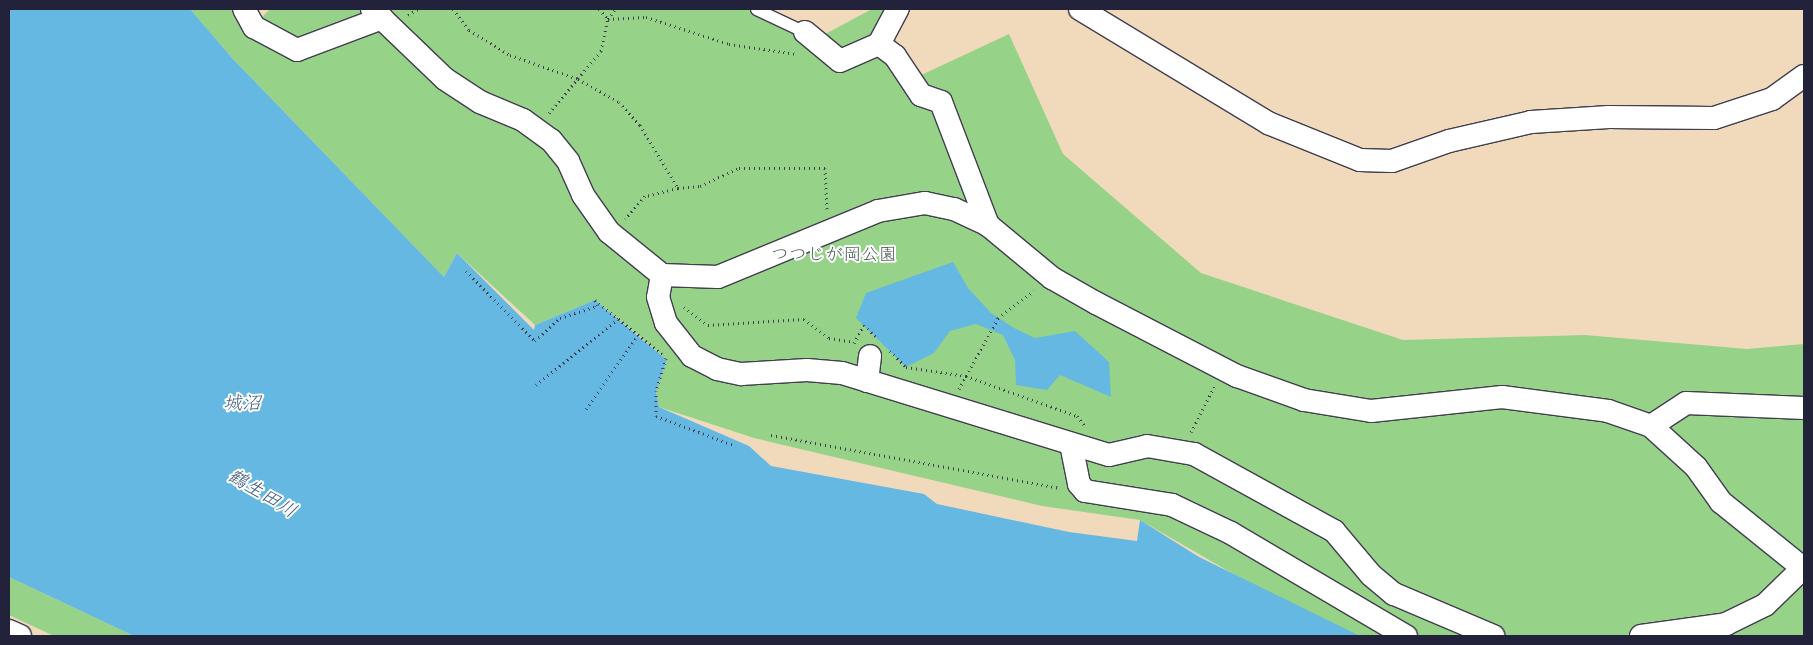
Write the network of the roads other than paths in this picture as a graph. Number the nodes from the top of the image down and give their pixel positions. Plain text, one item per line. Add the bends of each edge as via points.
1 (244, 9) edge
2 (756, 9) edge
3 (898, 9) edge
4 (1080, 9) edge
5 (377, 14) edge
6 (805, 32) joint
7 (879, 44) junction
8 (1804, 76) edge
9 (988, 225) junction
10 (662, 275) junction
11 (879, 353) road end
12 (867, 381) junction
13 (1804, 408) edge
14 (1651, 426) junction
15 (1071, 444) junction
16 (1803, 573) edge
17 (9, 631) edge
18 (20, 636) edge
19 (1406, 636) edge
20 (1492, 636) edge
21 (1640, 636) edge

1 - 5 street via 254,28 297,50
2 - 6 lane
3 - 7 street
4 - 8 street via 1268,123 1360,160 1392,161 1449,141 1531,122 1609,116 1714,118 1772,99
5 - 10 street via 445,80 480,102 537,128 568,161 583,195 616,238
6 - 7 street via 840,61
7 - 9 street via 895,56 921,95 941,102
9 - 10 street via 954,209 925,203 878,211 718,277
9 - 14 street via 1052,278 1220,367 1304,400 1338,407 1412,410 1472,397 1502,397 1608,411
10 - 12 street via 658,297 666,323 679,342 703,362 741,374 807,370
11 - 12 street
12 - 15 street
13 - 14 street via 1686,403
14 - 16 street via 1696,467 1721,502
15 - 19 street via 1079,484 1102,496 1172,505 1231,533
15 - 20 street via 1109,455 1147,446 1180,450 1242,477 1334,531 1370,575 1394,594
16 - 21 street via 1765,605 1726,624
17 - 18 street

